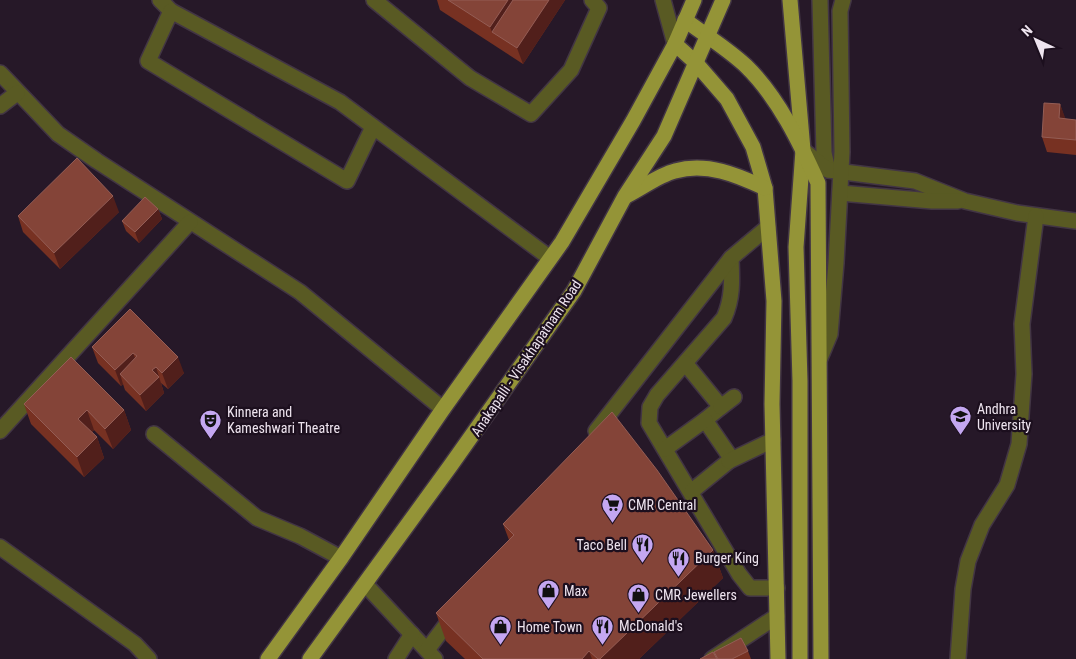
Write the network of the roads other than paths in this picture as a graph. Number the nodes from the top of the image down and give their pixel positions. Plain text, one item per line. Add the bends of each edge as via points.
1 (160, 0) edge
2 (374, 0) edge
3 (592, 0) edge
4 (694, 0) edge
5 (723, 0) edge
6 (790, 0) edge
7 (820, 0) edge
8 (843, 0) edge
9 (664, 2) edge
10 (171, 11) junction
11 (686, 20) junction
12 (706, 35) junction
13 (675, 44) junction
14 (696, 62) junction
15 (0, 73) edge
16 (17, 93) junction
17 (0, 106) edge
18 (373, 127) junction
19 (803, 150) junction
20 (835, 171) junction
21 (765, 188) junction
22 (840, 193) junction
23 (625, 196) junction
24 (965, 201) junction
25 (1036, 216) junction
26 (1076, 221) edge
27 (190, 222) junction
28 (768, 227) junction
29 (550, 258) junction
30 (731, 258) junction
31 (820, 358) junction
32 (685, 363) junction
33 (734, 397) dead end
34 (721, 406) junction
35 (443, 409) junction
36 (705, 420) junction
37 (0, 432) edge
38 (154, 434) dead end
39 (773, 440) junction
40 (586, 444) edge
41 (665, 449) junction
42 (730, 461) junction
43 (692, 491) junction
44 (0, 547) edge
45 (341, 558) junction
46 (365, 584) junction
47 (777, 588) junction
48 (465, 600) edge
49 (777, 616) junction
50 (412, 634) junction
51 (431, 654) edge
52 (149, 659) edge
53 (268, 659) edge
54 (310, 659) edge
55 (396, 659) edge
56 (712, 659) edge
57 (778, 659) edge
58 (800, 659) edge
59 (821, 659) edge
60 (958, 659) edge

1 - 10 street
2 - 3 street via 470,78 531,114 570,70 599,8
4 - 11 main road
5 - 12 main road, Anakapalli - Visakhapatnam Road
6 - 19 main road
7 - 20 street via 824,153
8 - 20 street
9 - 11 street
9 - 13 street
10 - 18 street via 340,102
10 - 18 street via 148,61 346,181
11 - 12 main road
11 - 13 main road
12 - 14 main road, Anakapalli - Visakhapatnam Road
12 - 19 main road via 764,84
13 - 14 main road
13 - 29 main road via 633,121
14 - 21 main road via 736,113 753,147
14 - 23 main road, Anakapalli - Visakhapatnam Road via 664,136
15 - 16 street
16 - 17 street
16 - 27 street via 58,134
18 - 29 street
19 - 20 street
19 - 31 main road via 818,183
19 - 58 main road via 796,247 800,381
20 - 22 street
20 - 24 street via 915,181
21 - 23 main road via 722,171 698,167 674,171
21 - 28 main road
22 - 24 street via 932,202
22 - 31 street via 830,334
23 - 46 main road, Anakapalli - Visakhapatnam Road via 574,291
24 - 25 street
25 - 26 street
25 - 60 street via 1022,324 1024,374 1019,444 1007,485 982,525 968,561
27 - 35 street via 300,292
27 - 37 street
28 - 30 street
28 - 39 main road via 774,301
29 - 35 main road
30 - 32 street via 732,292 724,318
30 - 40 street
31 - 59 main road
32 - 34 street
32 - 41 street via 650,407 649,423
33 - 34 street
34 - 36 street
35 - 45 main road
36 - 41 street
36 - 42 street via 724,446
38 - 45 street via 257,518
39 - 42 street
39 - 47 main road
41 - 43 street
42 - 43 street
43 - 47 street via 750,588
44 - 52 street via 136,644
45 - 53 main road
46 - 50 street
46 - 54 main road, Anakapalli - Visakhapatnam Road
47 - 49 main road
48 - 51 street
49 - 56 street
49 - 57 main road
50 - 51 street
50 - 55 street

